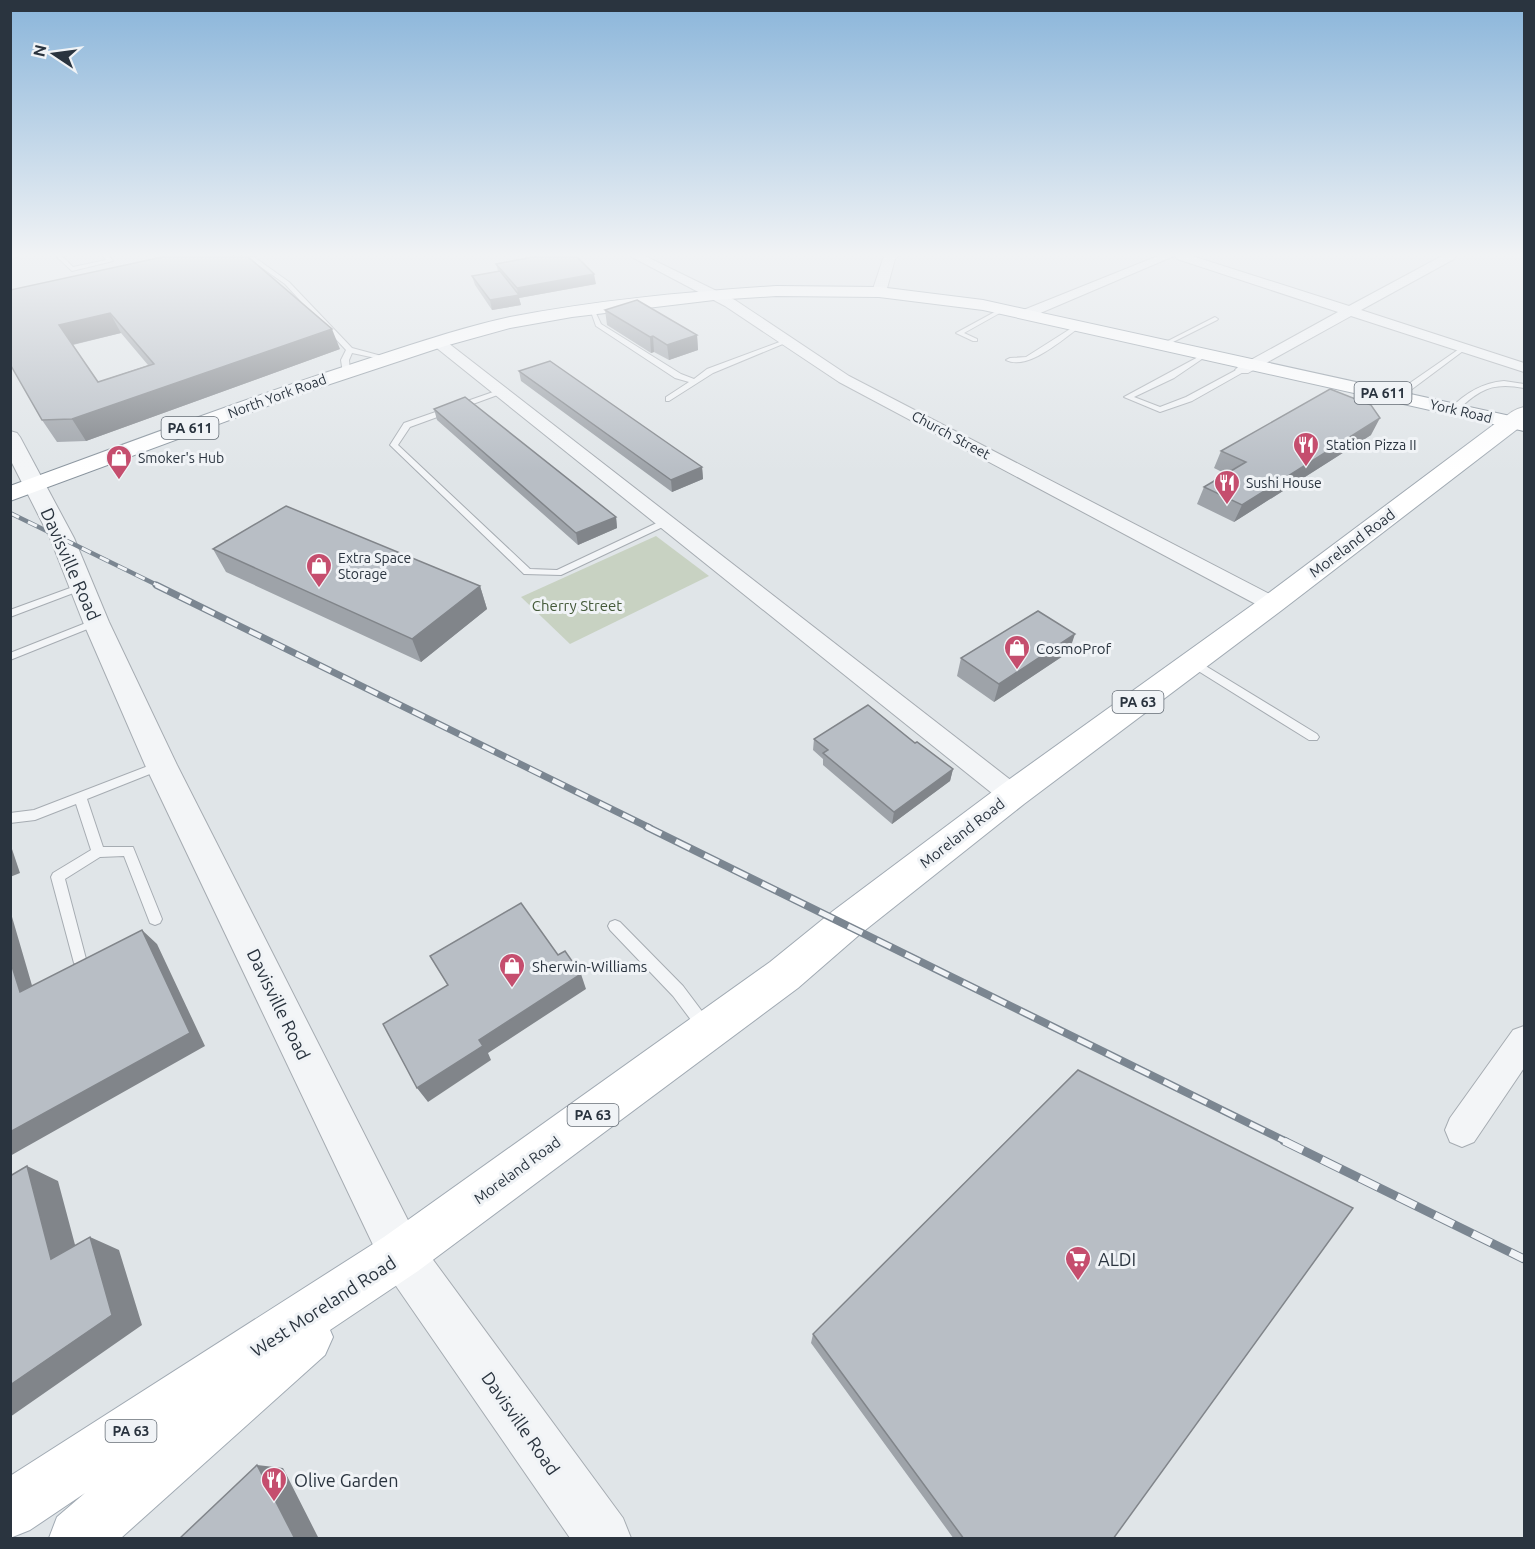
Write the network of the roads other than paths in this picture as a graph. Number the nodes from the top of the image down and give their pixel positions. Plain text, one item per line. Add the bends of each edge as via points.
1 (326, 328) edge
2 (489, 328) edge
3 (603, 328) edge
4 (769, 328) edge
5 (968, 328) edge
6 (1075, 328) edge
7 (1088, 328) edge
8 (1196, 328) edge
9 (1317, 328) edge
10 (1405, 328) edge
11 (975, 340) dead end
12 (1139, 340) junction
13 (788, 341) junction
14 (438, 342) junction
15 (1163, 345) junction
16 (1464, 348) junction
17 (1200, 358) junction
18 (1010, 360) dead end
19 (348, 361) junction
20 (1248, 367) junction
21 (1524, 368) edge
22 (693, 381) junction
23 (1524, 386) edge
24 (499, 393) junction
25 (1396, 396) junction
26 (669, 399) dead end
27 (1454, 409) junction
28 (1516, 427) edge
29 (10, 437) edge
30 (23, 490) edge
31 (666, 522) junction
32 (81, 588) junction
33 (1272, 604) junction
34 (10, 614) edge
35 (96, 622) junction
36 (10, 657) edge
37 (1191, 661) junction
38 (1313, 737) dead end
39 (161, 765) junction
40 (1012, 795) junction
41 (80, 797) junction
42 (10, 818) edge
43 (98, 852) junction
44 (155, 919) dead end
45 (615, 926) dead end
46 (79, 959) edge
47 (707, 1031) junction
48 (1524, 1041) edge
49 (1462, 1130) dead end
50 (401, 1254) junction
51 (10, 1510) edge
52 (78, 1539) edge
53 (603, 1539) edge

1 - 19 lane
2 - 14 main road, North York Road / PA 611
3 - 22 lane
4 - 13 street, Church Street
5 - 11 lane via 959,333
6 - 18 lane via 1028,359
7 - 12 main road, North York Road / PA 611
8 - 15 lane
9 - 20 street
10 - 16 street
12 - 15 main road, York Road / PA 611
12 - 17 main road, York Road / PA 611
13 - 22 lane
13 - 33 street, Church Street via 844,379
14 - 19 main road, North York Road / PA 611 via 392,356
14 - 24 street
15 - 20 main road, York Road / PA 611
16 - 21 street
16 - 25 lane
17 - 20 main road, York Road / PA 611
17 - 20 lane via 1128,397 1160,410
19 - 30 main road, North York Road / PA 611
20 - 25 main road, York Road / PA 611
20 - 28 main road, York Road / PA 611
22 - 26 lane
23 - 27 lane via 1498,381 1479,388
24 - 31 street
24 - 31 lane via 407,425 394,445 527,572 558,573
25 - 27 main road, York Road / PA 611
27 - 28 main road, York Road / PA 611
28 - 33 main road, Moreland Road / PA 63
29 - 30 street, Davisville Road
30 - 32 street, Davisville Road via 62,538
31 - 40 street
32 - 34 lane
32 - 35 street, Davisville Road
33 - 37 main road, Moreland Road / PA 63
35 - 36 lane
35 - 39 street, Davisville Road
37 - 38 lane
37 - 40 main road, Moreland Road / PA 63
39 - 41 lane
39 - 50 street, Davisville Road
40 - 47 main road, Moreland Road / PA 63
41 - 42 lane via 35,814
41 - 43 lane
43 - 44 lane via 128,851
43 - 46 lane via 58,878
45 - 47 lane via 678,991
47 - 50 main road, Moreland Road / PA 63
48 - 49 street
50 - 51 main road, West Moreland Road / PA 63
50 - 52 main road, West Moreland Road / PA 63
50 - 53 street, Davisville Road

